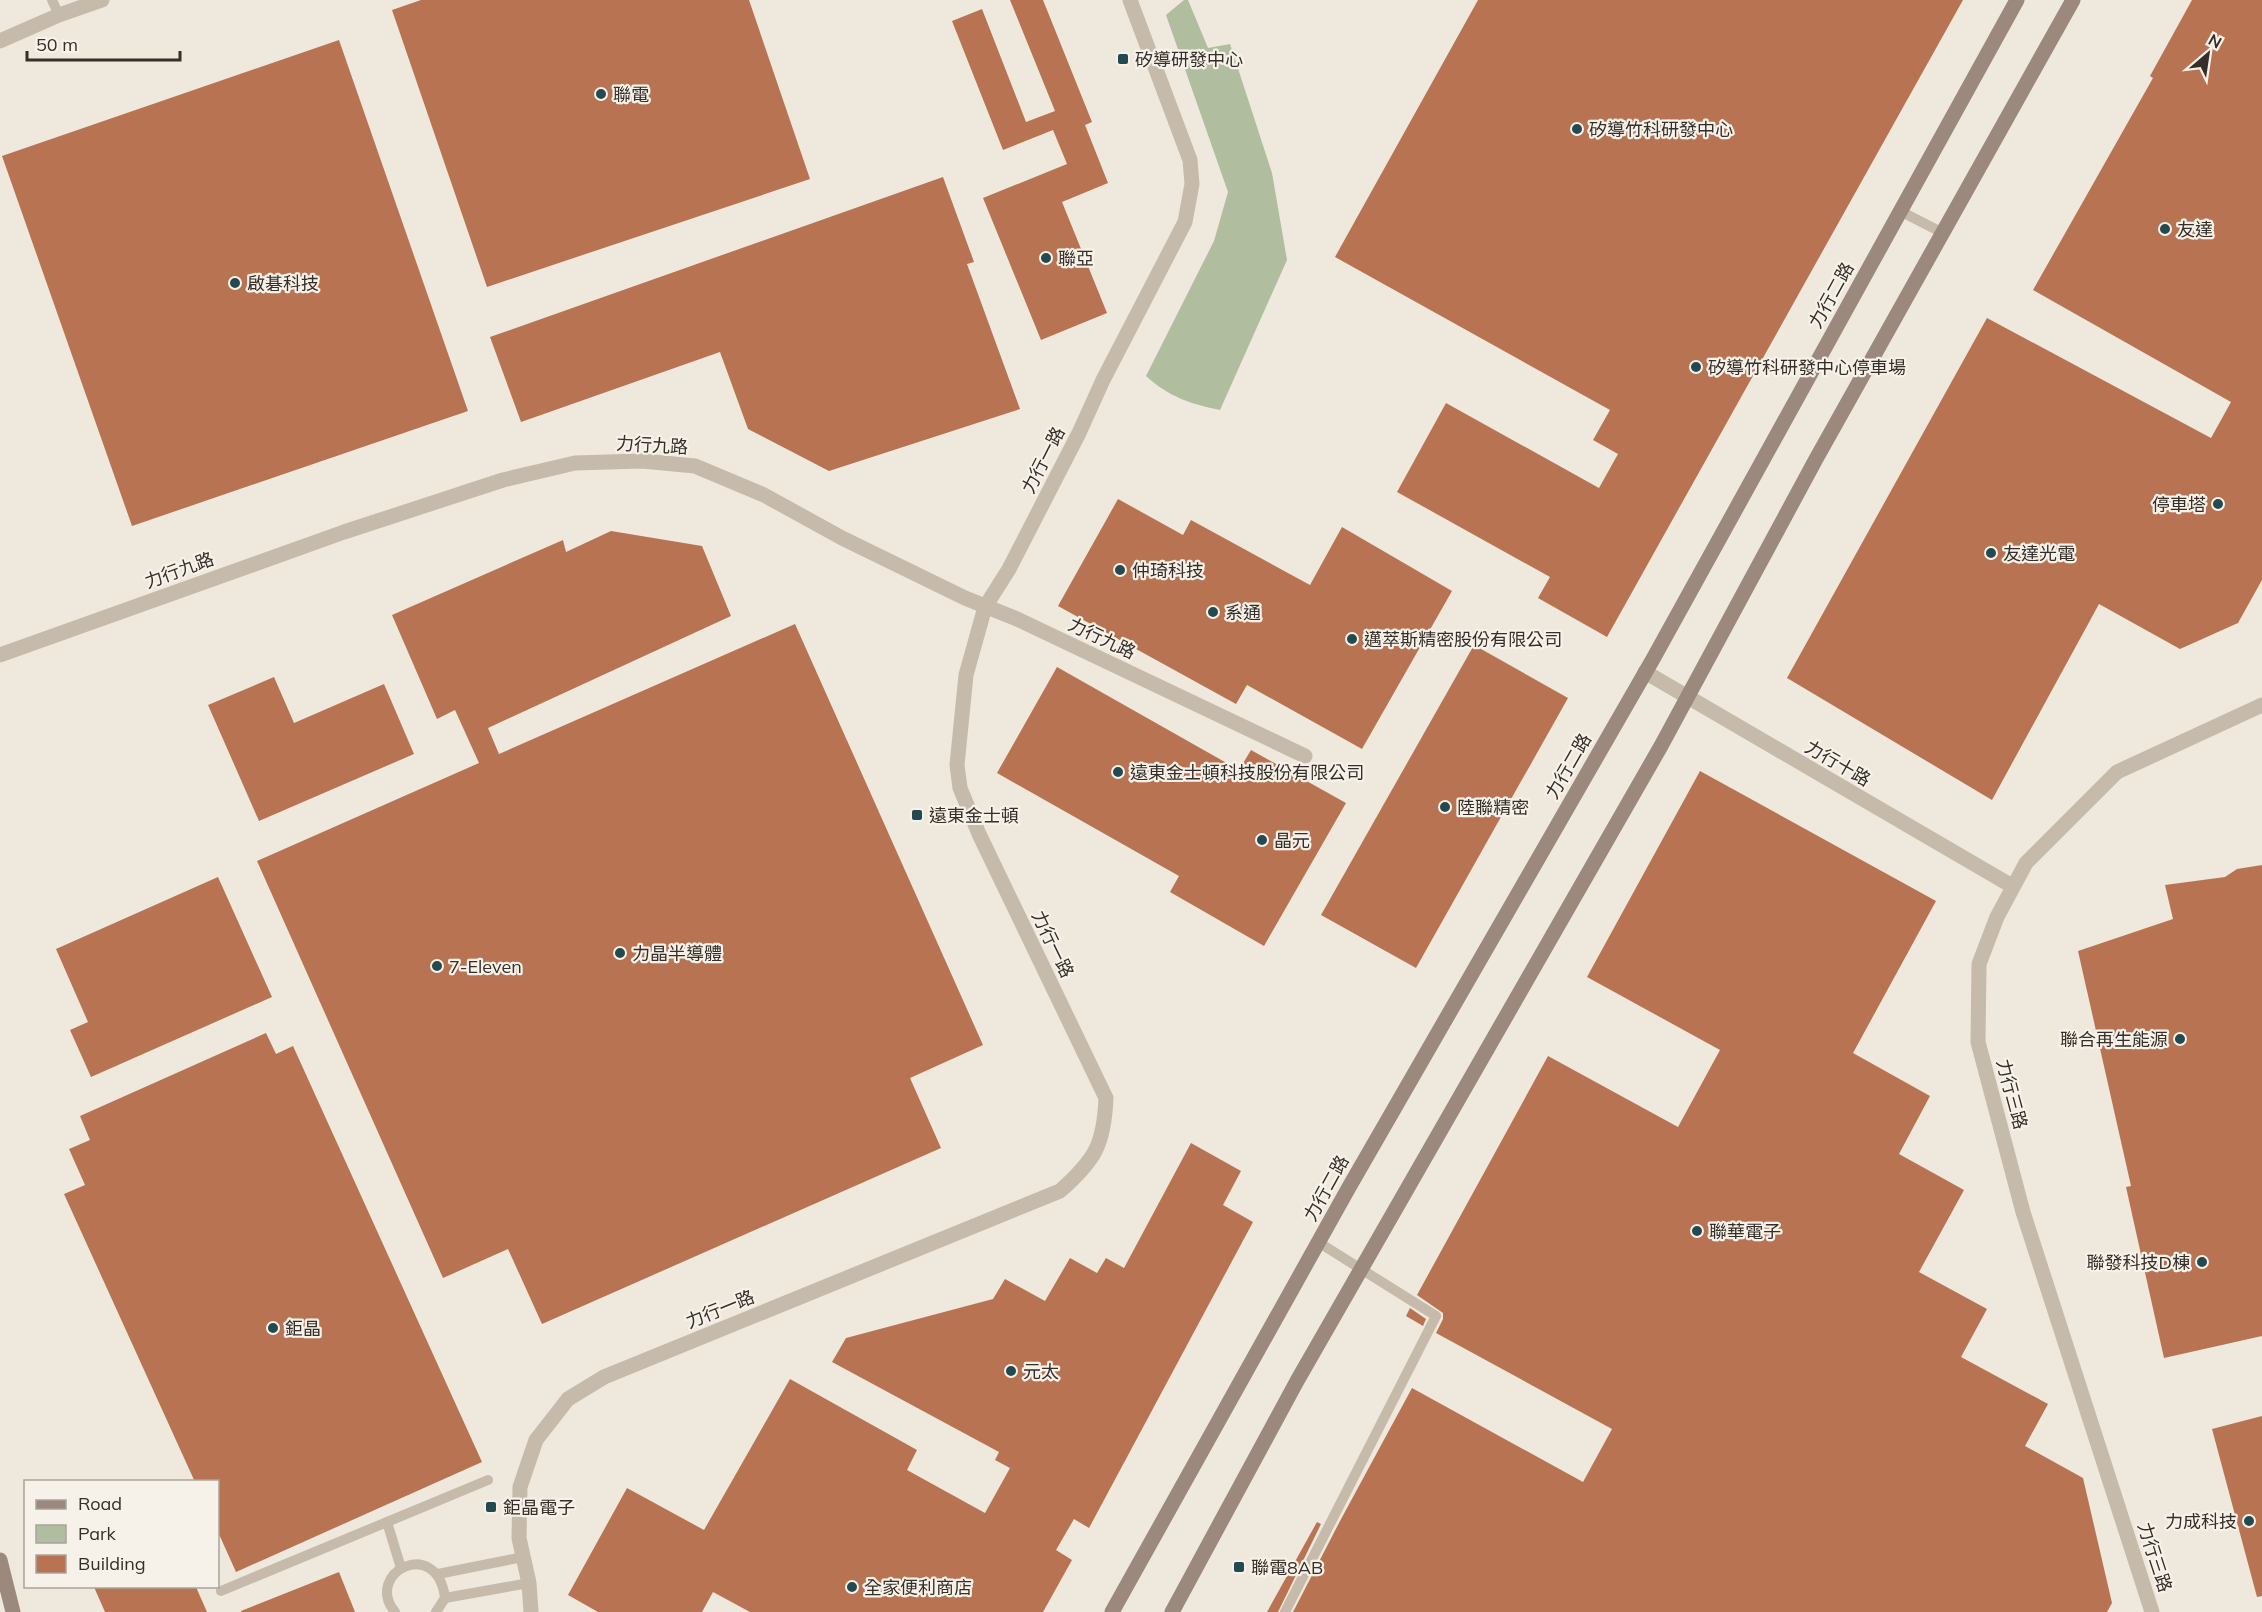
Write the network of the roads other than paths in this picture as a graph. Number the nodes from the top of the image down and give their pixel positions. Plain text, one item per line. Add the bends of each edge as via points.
1 (52, 0) edge
2 (102, 0) edge
3 (1130, 0) edge
4 (2017, 0) edge
5 (2073, 0) edge
6 (59, 15) junction
7 (0, 41) edge
8 (1900, 211) junction
9 (1943, 233) junction
10 (986, 607) junction
11 (0, 655) edge
12 (1645, 672) junction
13 (1687, 698) junction
14 (2262, 705) edge
15 (1305, 756) dead end
16 (2012, 886) junction
17 (1318, 1242) junction
18 (1362, 1268) junction
19 (488, 1480) dead end
20 (387, 1522) junction
21 (523, 1557) junction
22 (0, 1560) edge
23 (401, 1568) junction
24 (438, 1574) junction
25 (529, 1583) junction
26 (221, 1591) dead end
27 (445, 1598) junction
28 (13, 1612) edge
29 (395, 1612) edge
30 (436, 1612) edge
31 (531, 1612) edge
32 (1112, 1612) edge
33 (1172, 1612) edge
34 (1285, 1612) edge
35 (2152, 1612) edge

1 - 6 lane
2 - 6 street
3 - 10 street, 力行一路 via 1190,159 1192,184 1185,222
4 - 8 street, 力行二路
5 - 9 street
6 - 7 street
8 - 9 lane
8 - 12 street, 力行二路
9 - 13 street
10 - 11 street, 力行九路 via 842,538 764,495 694,466 642,461 575,463 503,480 344,532
10 - 15 street, 力行九路
10 - 21 street, 力行一路 via 966,675 957,765 960,788 1106,1098 1105,1123 1097,1150 1060,1191 603,1377 568,1399 536,1440 520,1487 519,1538
12 - 13 street, 力行十路
12 - 17 street, 力行二路
13 - 16 street, 力行十路
13 - 18 street
14 - 16 street, 力行三路 via 2117,772 2026,863
16 - 35 street, 力行三路 via 1996,916 1979,964 1977,1042 2023,1212
17 - 18 lane
17 - 32 street, 力行二路
18 - 33 street
18 - 34 lane via 1436,1316
19 - 20 lane
20 - 23 lane
20 - 26 lane
21 - 24 lane
21 - 25 street, 力行一路
22 - 28 street
23 - 24 lane via 419,1564
23 - 29 lane via 390,1578 387,1589
24 - 27 lane
25 - 27 lane
25 - 31 street, 力行一路
27 - 30 lane

